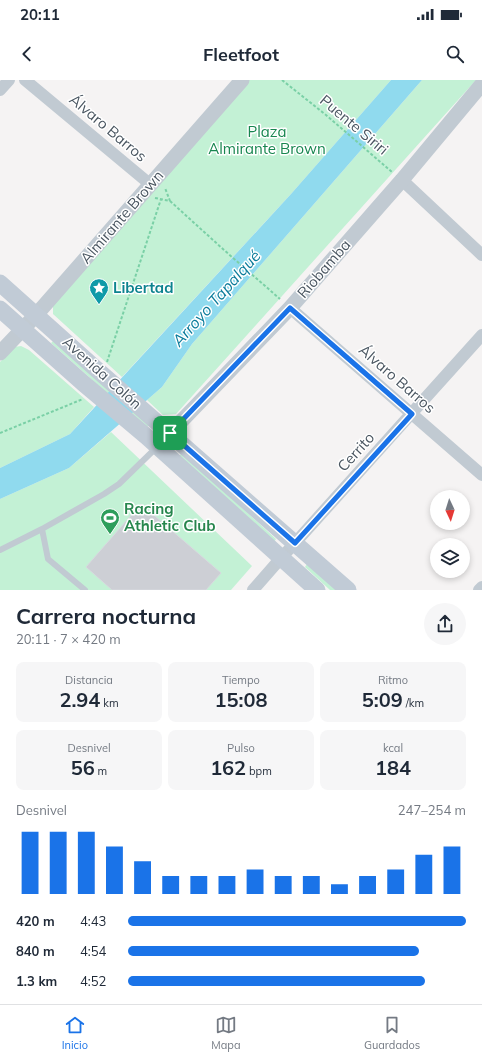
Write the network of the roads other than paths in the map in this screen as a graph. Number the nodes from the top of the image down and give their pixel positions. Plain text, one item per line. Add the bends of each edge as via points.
1 (9, 80) edge
2 (25, 80) edge
3 (242, 80) edge
4 (482, 84) edge
5 (0, 90) edge
6 (397, 177) junction
7 (157, 190) junction
8 (482, 255) edge
9 (0, 283) edge
10 (285, 303) junction
11 (0, 310) edge
12 (36, 315) junction
13 (23, 330) junction
14 (482, 335) edge
15 (0, 353) edge
16 (412, 414) junction
17 (170, 433) junction
18 (157, 447) junction
19 (482, 475) edge
20 (42, 530) junction
21 (295, 543) junction
22 (0, 550) edge
23 (281, 558) junction
24 (482, 587) edge
25 (85, 590) edge
26 (253, 590) edge
27 (318, 590) edge
28 (348, 590) edge
29 (479, 590) edge

1 - 5 street
2 - 7 street, Álvaro Barros
3 - 7 street, Almirante Brown
4 - 6 street, Riobamba
6 - 8 street
6 - 10 street, Riobamba
7 - 12 street, Almirante Brown
9 - 12 main road, Avenida Colón
10 - 16 street, Álvaro Barros
10 - 17 street, Riobamba
11 - 13 main road, Avenida Colón
12 - 13 street, Almirante Brown
12 - 17 main road, Avenida Colón via 98,363
13 - 15 street, Almirante Brown
13 - 18 main road, Avenida Colón via 83,391 144,434
14 - 16 street, Cerrito
16 - 19 street, Álvaro Barros
16 - 21 street, Cerrito
17 - 18 street, Riobamba
17 - 21 main road, Avenida Colón
18 - 20 lane via 119,484
18 - 23 main road, Avenida Colón
20 - 22 lane
20 - 25 lane via 48,559
21 - 23 street, Cerrito
21 - 28 main road, Avenida Colón
23 - 26 street, Cerrito
23 - 27 main road, Avenida Colón
24 - 29 street

